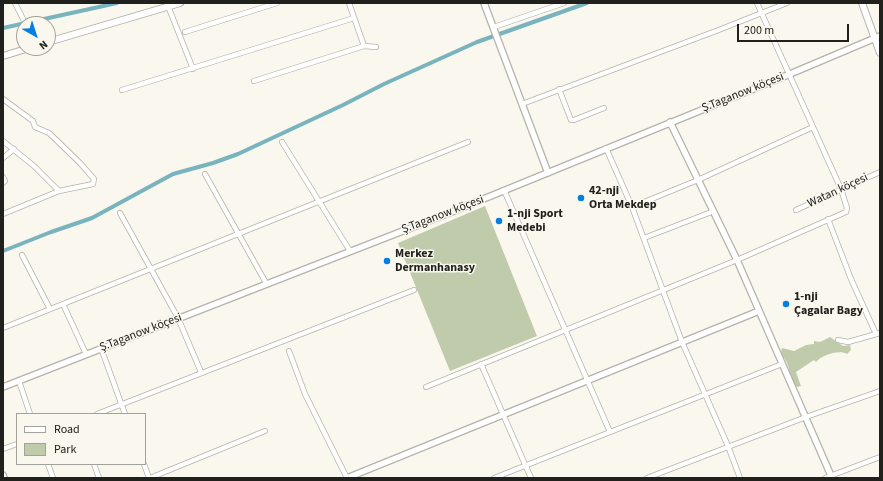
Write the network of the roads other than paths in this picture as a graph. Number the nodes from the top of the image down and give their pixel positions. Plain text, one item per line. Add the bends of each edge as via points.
1 (15, 3) edge
2 (180, 3) edge
3 (277, 3) edge
4 (349, 3) edge
5 (484, 3) edge
6 (564, 3) edge
7 (757, 3) edge
8 (787, 3) edge
9 (862, 3) edge
10 (168, 6) junction
11 (762, 13) junction
12 (22, 16) edge
13 (354, 18) junction
14 (494, 28) junction
15 (185, 32) dead end
16 (877, 37) edge
17 (56, 40) edge
18 (364, 46) junction
19 (376, 47) dead end
20 (16, 52) edge
21 (880, 53) edge
22 (3, 56) edge
23 (193, 69) junction
24 (790, 74) junction
25 (254, 81) dead end
26 (559, 89) junction
27 (122, 90) dead end
28 (3, 99) edge
29 (522, 104) junction
30 (604, 108) dead end
31 (670, 122) junction
32 (813, 127) junction
33 (3, 141) edge
34 (282, 142) dead end
35 (468, 142) dead end
36 (606, 148) junction
37 (14, 149) junction
38 (3, 158) edge
39 (880, 172) edge
40 (548, 173) junction
41 (205, 174) dead end
42 (3, 177) edge
43 (698, 180) junction
44 (3, 183) edge
45 (841, 189) junction
46 (504, 190) junction
47 (59, 191) junction
48 (318, 202) junction
49 (632, 207) junction
50 (796, 210) dead end
51 (714, 211) junction
52 (120, 213) dead end
53 (3, 214) edge
54 (828, 219) junction
55 (238, 233) junction
56 (644, 238) junction
57 (350, 251) junction
58 (22, 255) dead end
59 (737, 260) junction
60 (151, 268) junction
61 (266, 283) junction
62 (414, 290) dead end
63 (662, 290) junction
64 (63, 304) junction
65 (50, 309) junction
66 (760, 311) junction
67 (178, 318) junction
68 (3, 328) edge
69 (566, 329) junction
70 (878, 333) edge
71 (838, 340) dead end
72 (682, 342) junction
73 (101, 348) junction
74 (289, 351) dead end
75 (86, 354) junction
76 (481, 364) junction
77 (782, 364) junction
78 (201, 372) junction
79 (588, 379) junction
80 (19, 381) junction
81 (3, 387) edge
82 (426, 387) dead end
83 (880, 391) edge
84 (704, 394) junction
85 (121, 405) junction
86 (30, 413) edge
87 (100, 413) edge
88 (125, 413) edge
89 (502, 414) junction
90 (806, 417) junction
91 (265, 431) dead end
92 (610, 432) junction
93 (16, 444) edge
94 (728, 446) junction
95 (3, 449) edge
96 (880, 457) edge
97 (48, 465) edge
98 (94, 465) edge
99 (144, 465) edge
100 (525, 465) junction
101 (3, 475) edge
102 (355, 476) edge
103 (832, 477) edge
104 (4, 478) edge
105 (53, 478) edge
106 (99, 478) edge
107 (150, 478) edge
108 (347, 478) edge
109 (494, 478) edge
110 (531, 478) edge
111 (647, 478) edge
112 (740, 478) edge
113 (825, 478) edge

1 - 12 street
2 - 10 main road
3 - 15 street
4 - 13 street
5 - 14 street
6 - 14 street
7 - 11 street
8 - 11 street
9 - 16 main road
10 - 17 main road
10 - 23 street
11 - 24 street
11 - 26 street
13 - 18 street
13 - 23 street
14 - 29 street
16 - 21 main road
16 - 24 street, Ş.Taganow köçesi
18 - 19 street
18 - 25 street
20 - 22 main road
23 - 27 street
24 - 31 street, Ş.Taganow köçesi
24 - 32 street
26 - 29 street
26 - 30 street via 571,120
28 - 47 street via 33,121 35,127 49,133 94,179 93,184
29 - 40 street
31 - 36 street, Ş.Taganow köçesi
31 - 43 street
32 - 43 street
32 - 45 street
33 - 37 street
34 - 48 street
35 - 48 street
36 - 40 street, Ş.Taganow köçesi
36 - 49 street
37 - 38 street
37 - 47 street
39 - 45 street, Watan köçesi
40 - 46 street, Ş.Taganow köçesi
41 - 55 street
42 - 44 street
43 - 49 street
43 - 51 street
45 - 50 street, Watan köçesi
45 - 54 street via 847,210
46 - 57 street, Ş.Taganow köçesi
46 - 69 street
47 - 53 street
48 - 55 street
48 - 57 street
49 - 56 street
51 - 56 street
51 - 59 street
52 - 60 street
54 - 59 street
54 - 70 street via 851,279
55 - 60 street
55 - 61 street
56 - 63 street
57 - 61 street, Ş.Taganow köçesi
58 - 65 street
59 - 63 street
59 - 66 street
60 - 64 street
60 - 67 street
61 - 67 street, Ş.Taganow köçesi
62 - 78 street
63 - 69 street
63 - 72 street
64 - 65 street
64 - 75 street
65 - 68 street
66 - 72 street
66 - 77 street
67 - 73 street, Ş.Taganow köçesi
67 - 78 street
69 - 76 street
69 - 79 street
70 - 71 street via 845,343
72 - 79 street
72 - 84 street
73 - 75 street, Ş.Taganow köçesi
73 - 85 street
74 - 108 street via 305,394
75 - 80 street, Ş.Taganow köçesi
76 - 82 street
76 - 89 street
77 - 84 street
77 - 90 street
78 - 85 street
79 - 89 street
79 - 92 street
80 - 81 street, Ş.Taganow köçesi
80 - 86 street
83 - 90 street
84 - 92 street
84 - 94 street
85 - 87 street
85 - 88 street
89 - 100 street
89 - 102 street
90 - 94 street
90 - 103 street
91 - 107 street
92 - 100 street
93 - 95 street
94 - 111 street
94 - 112 street
96 - 103 street
97 - 105 street
98 - 106 street
99 - 107 street
100 - 109 street
100 - 110 street
101 - 104 street
102 - 108 street
103 - 113 street

